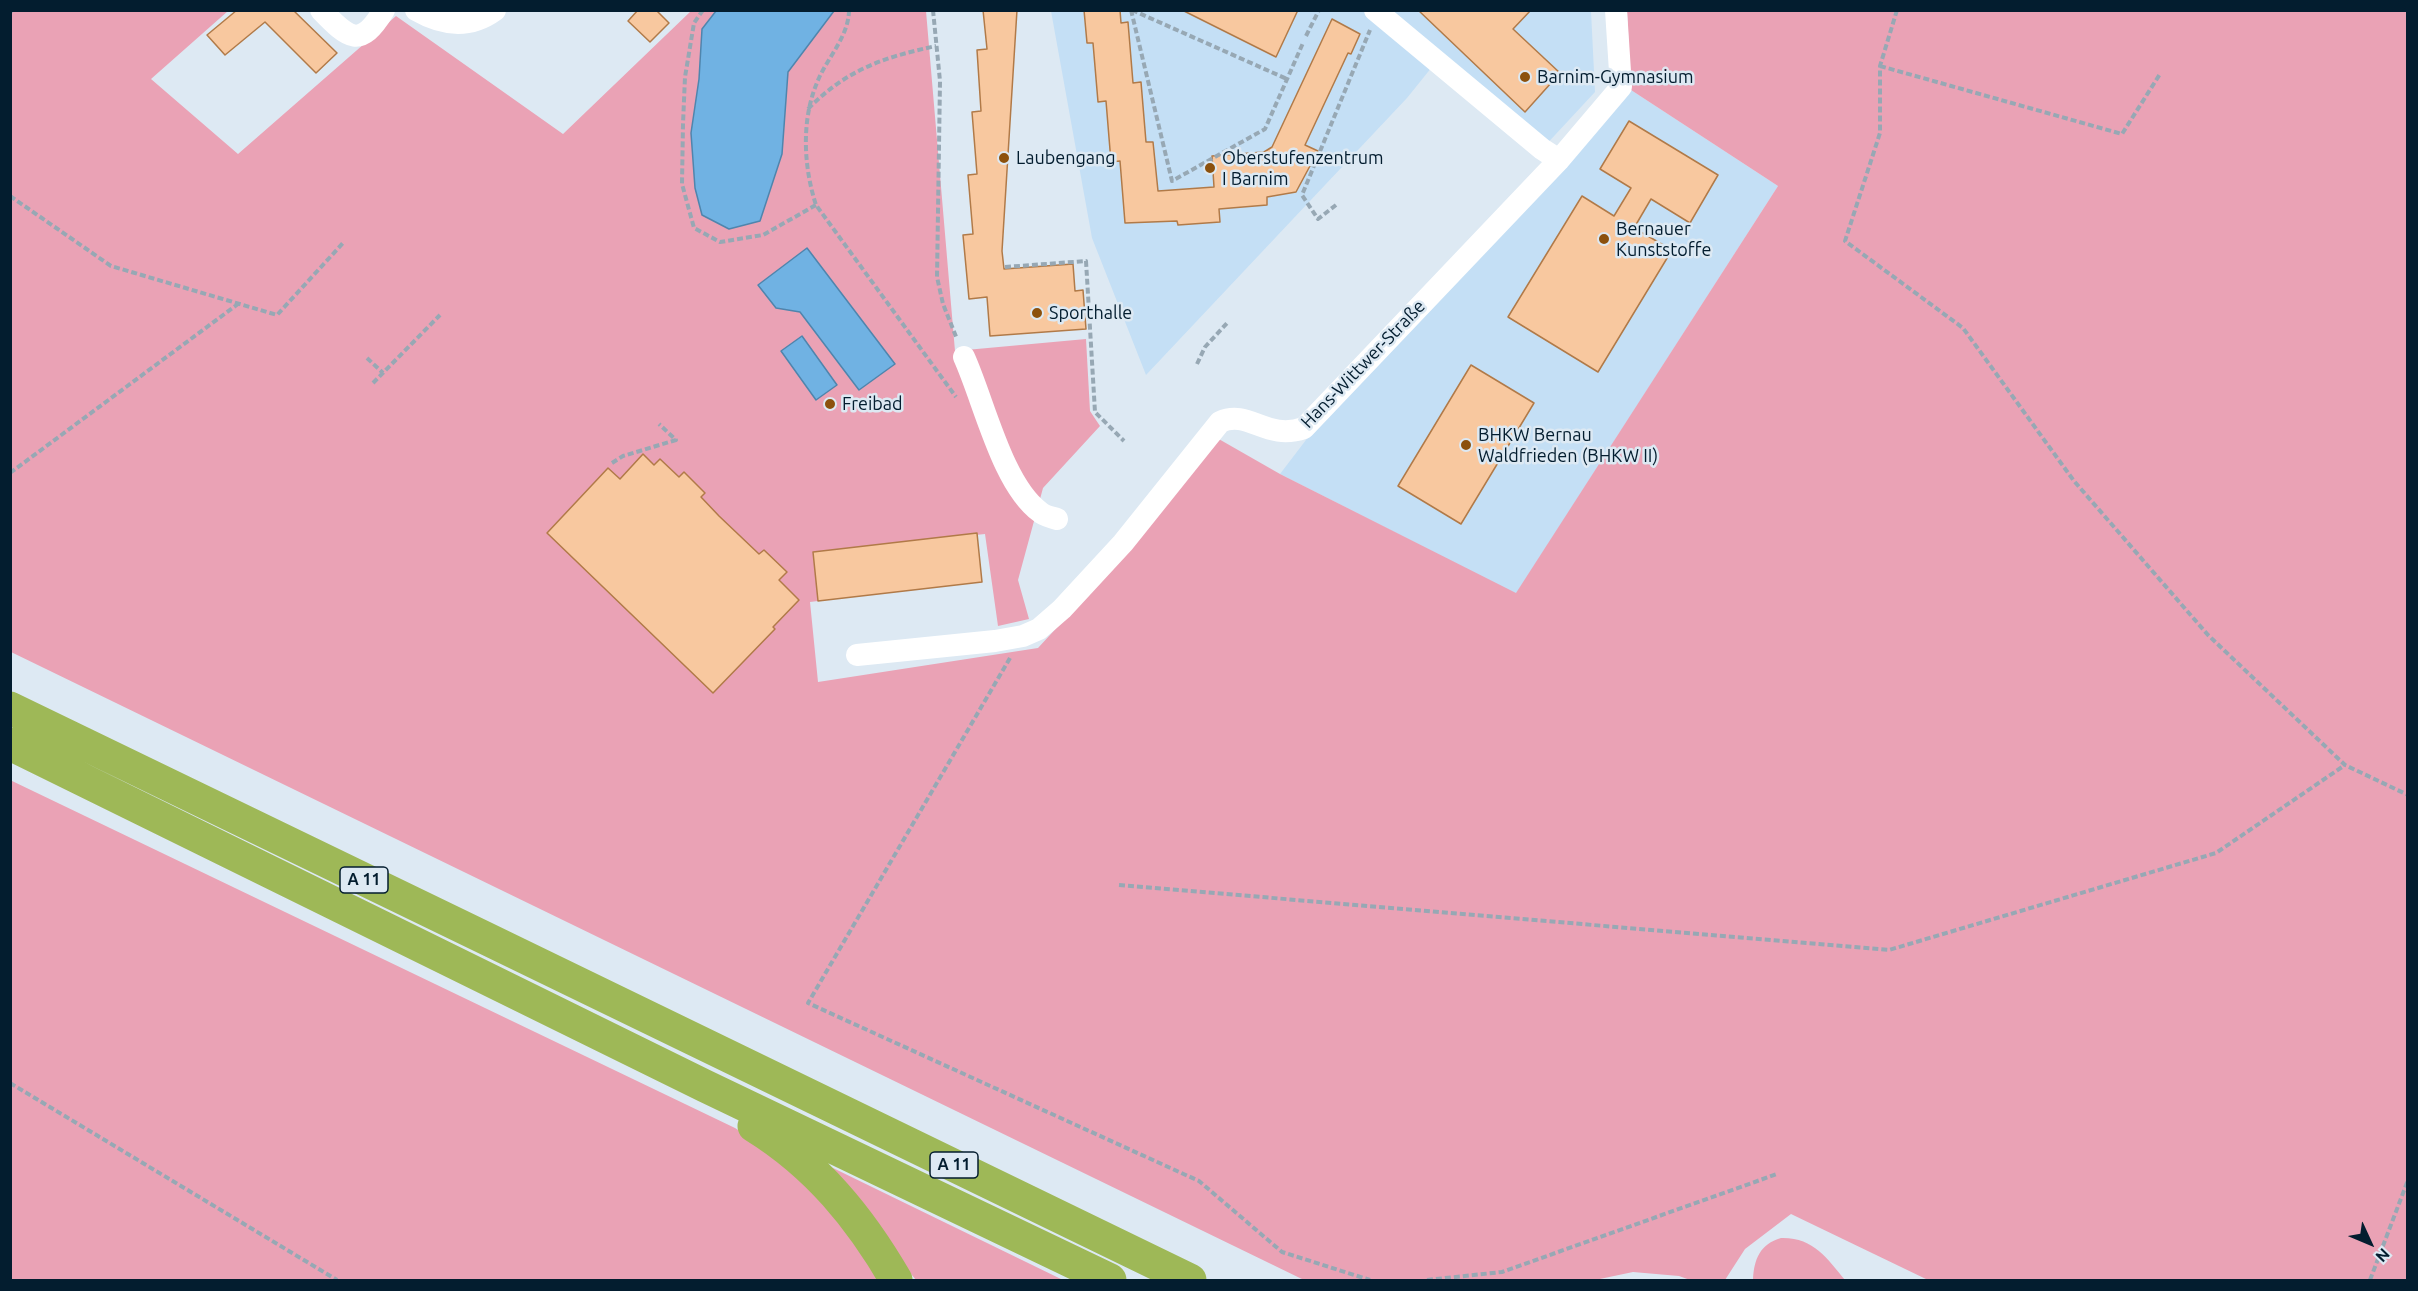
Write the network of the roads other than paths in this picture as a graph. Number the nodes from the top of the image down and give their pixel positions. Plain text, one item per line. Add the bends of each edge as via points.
1 (321, 10) edge
2 (384, 10) edge
3 (416, 10) edge
4 (495, 10) edge
5 (1616, 10) edge
6 (1376, 11) edge
7 (1559, 160) junction
8 (964, 357) road end
9 (1057, 519) dead end
10 (857, 655) dead end
11 (10, 708) edge
12 (10, 744) edge
13 (705, 1086) junction
14 (896, 1281) edge
15 (1110, 1281) edge
16 (1190, 1281) edge

1 - 2 street via 355,38 372,29
3 - 4 street via 432,19 456,24 475,22
5 - 7 street, Hans-Wittwer-Straße via 1621,87
6 - 7 street
7 - 10 street, Hans-Wittwer-Straße via 1304,428 1281,433 1240,418 1220,422 1123,543 1039,629 1023,636
8 - 9 street via 1020,492 1041,513
11 - 16 highway, A 11
12 - 13 highway, A 11
13 - 14 highway via 723,1108 780,1143 828,1185 866,1231
13 - 15 highway, A 11

